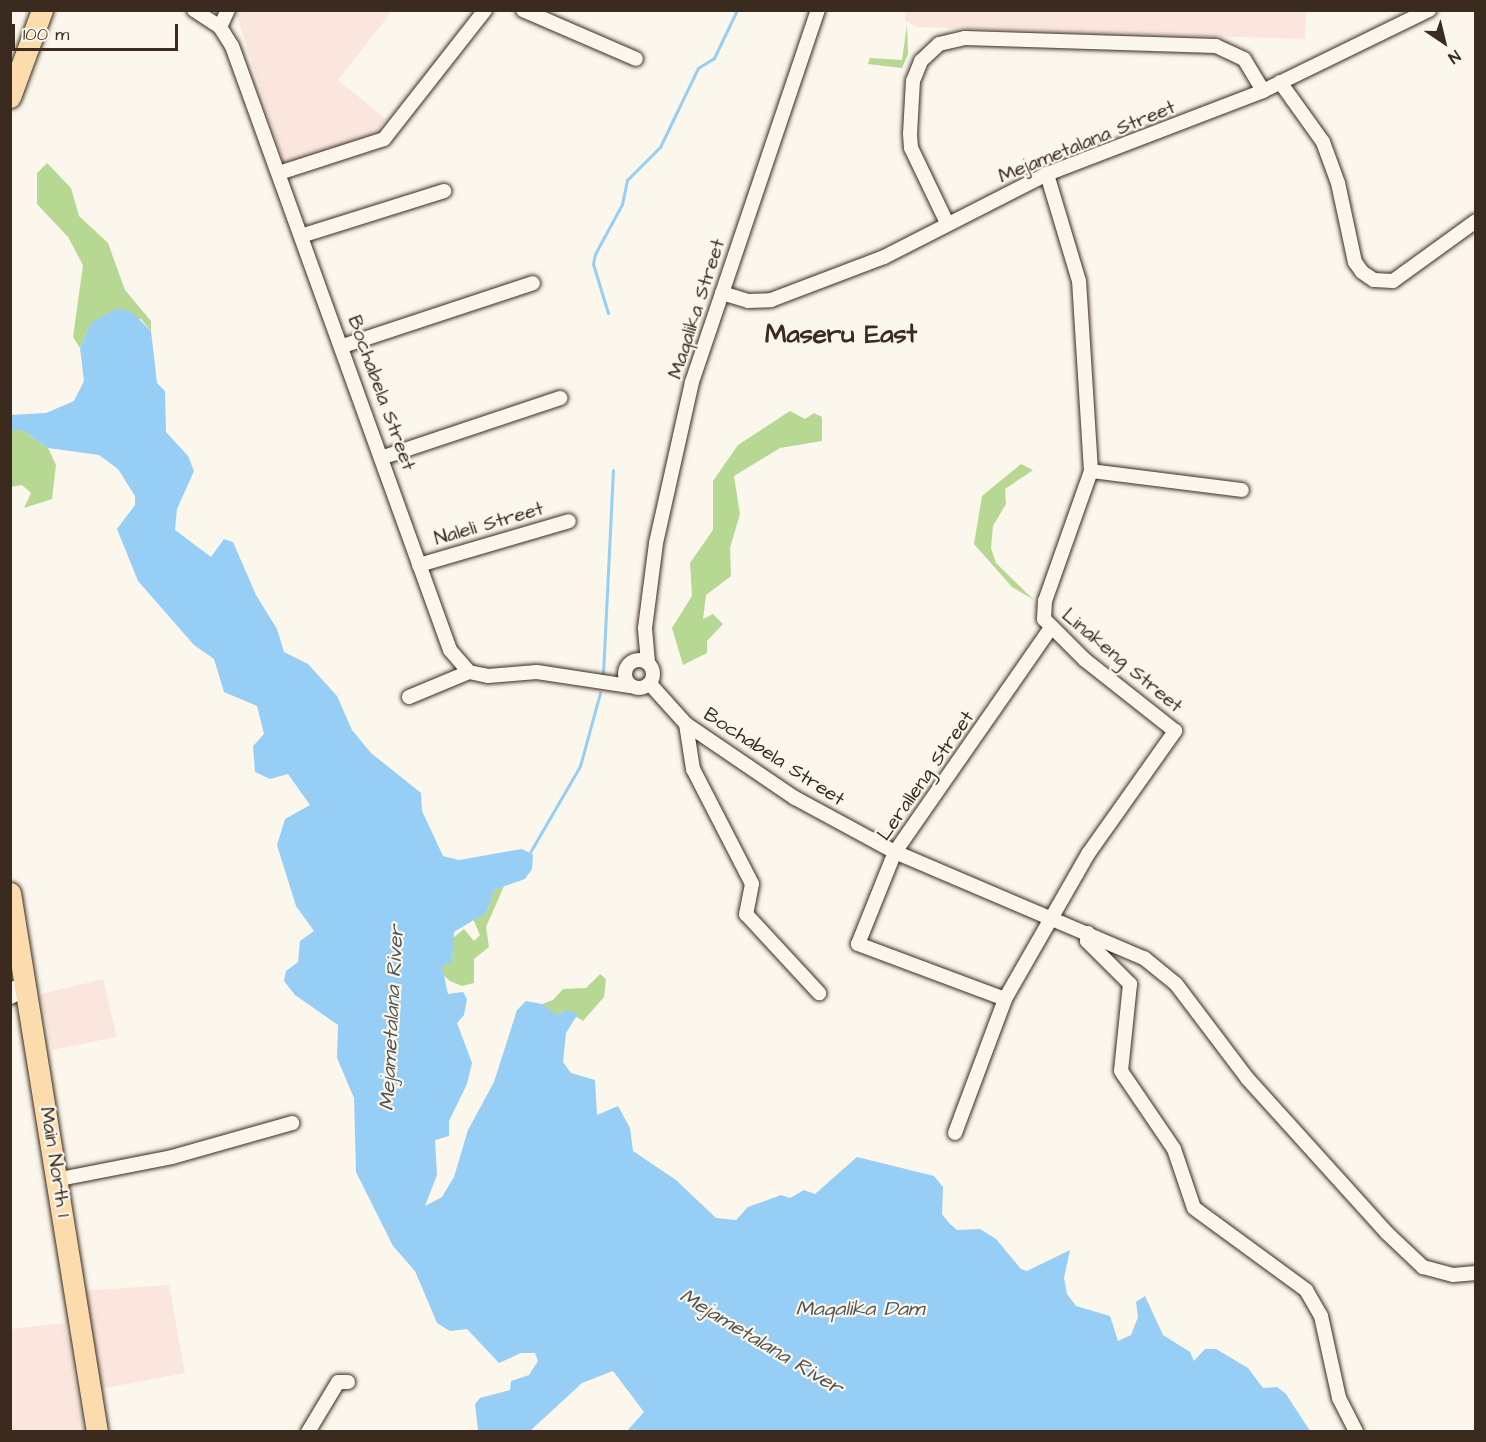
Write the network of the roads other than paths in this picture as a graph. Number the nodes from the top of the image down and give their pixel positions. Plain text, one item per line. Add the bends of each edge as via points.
1 (29, 10) edge
2 (42, 10) edge
3 (194, 10) edge
4 (228, 10) edge
5 (485, 10) edge
6 (523, 10) edge
7 (818, 10) edge
8 (1429, 10) edge
9 (220, 27) junction
10 (636, 59) dead end
11 (10, 75) edge
12 (1280, 82) junction
13 (1263, 91) junction
14 (10, 97) edge
15 (282, 172) junction
16 (1047, 174) junction
17 (444, 191) dead end
18 (1476, 221) edge
19 (947, 223) junction
20 (304, 235) junction
21 (533, 284) dead end
22 (722, 293) junction
23 (343, 346) junction
24 (560, 398) dead end
25 (384, 457) junction
26 (1091, 471) junction
27 (1242, 490) dead end
28 (569, 521) dead end
29 (419, 565) junction
30 (645, 628) junction
31 (1050, 629) junction
32 (648, 663) junction
33 (628, 666) junction
34 (469, 672) junction
35 (603, 684) junction
36 (650, 684) junction
37 (630, 686) junction
38 (409, 697) dead end
39 (686, 724) junction
40 (895, 852) junction
41 (10, 893) edge
42 (1052, 917) junction
43 (1088, 933) junction
44 (18, 990) edge
45 (819, 993) dead end
46 (1005, 999) junction
47 (292, 1123) dead end
48 (955, 1133) dead end
49 (60, 1179) junction
50 (1476, 1273) edge
51 (348, 1382) dead end
52 (97, 1431) edge
53 (308, 1431) edge
54 (1356, 1431) edge

1 - 11 main road
2 - 14 main road
3 - 9 street
4 - 9 street
5 - 15 street via 384,139
6 - 10 street
7 - 22 street, Maqalika Street
8 - 12 street, Mejametalana Street
9 - 15 street, Bochabela Street
12 - 13 street, Mejametalana Street
12 - 18 street via 1323,142 1338,183 1355,261 1374,280 1393,281 1405,275
13 - 16 street, Mejametalana Street
13 - 19 street via 1244,59 1216,46 965,38 939,44 921,61 913,81 910,134 911,148
15 - 20 street, Bochabela Street
16 - 19 street, Mejametalana Street
16 - 26 street, Linakeng Street via 1078,281
17 - 20 street
19 - 22 street, Mejametalana Street via 884,257 771,300 748,301
20 - 23 street, Bochabela Street
21 - 23 street
22 - 30 street, Maqalika Street via 692,382 664,498
23 - 25 street, Bochabela Street
24 - 25 street
25 - 29 street, Bochabela Street
26 - 27 street
26 - 31 street, Linakeng Street via 1045,601 1044,619
28 - 29 street, Naleli Street
29 - 34 street, Bochabela Street via 450,650
30 - 32 street, Maqalika Street
30 - 33 street, Maqalika Street
31 - 40 street, Leralleng Street
31 - 42 street, Linakeng Street via 1174,730 1088,854
32 - 33 street
32 - 36 street via 653,671
33 - 35 street
33 - 37 street
34 - 35 street via 488,676 537,672
34 - 38 street
35 - 37 street
36 - 37 street via 642,688
36 - 39 street, Bochabela Street
39 - 40 street, Bochabela Street via 795,798
39 - 45 street via 693,769 752,884 746,914
40 - 42 street, Bochabela Street
40 - 46 street, Leralleng Street via 858,944
41 - 44 main road, Main North 1
42 - 43 street, Bochabela Street
42 - 46 street, Linakeng Street
43 - 50 street, Bochabela Street via 1123,947 1176,984 1230,1058 1304,1146 1423,1267 1453,1275
43 - 54 street via 1088,941 1130,984 1121,1071 1174,1149 1194,1208 1306,1290 1321,1316 1339,1398
44 - 49 main road, Main North 1
46 - 48 street, Linakeng Street
47 - 49 street via 172,1157
49 - 52 main road, Main North 1
51 - 53 street via 338,1382

